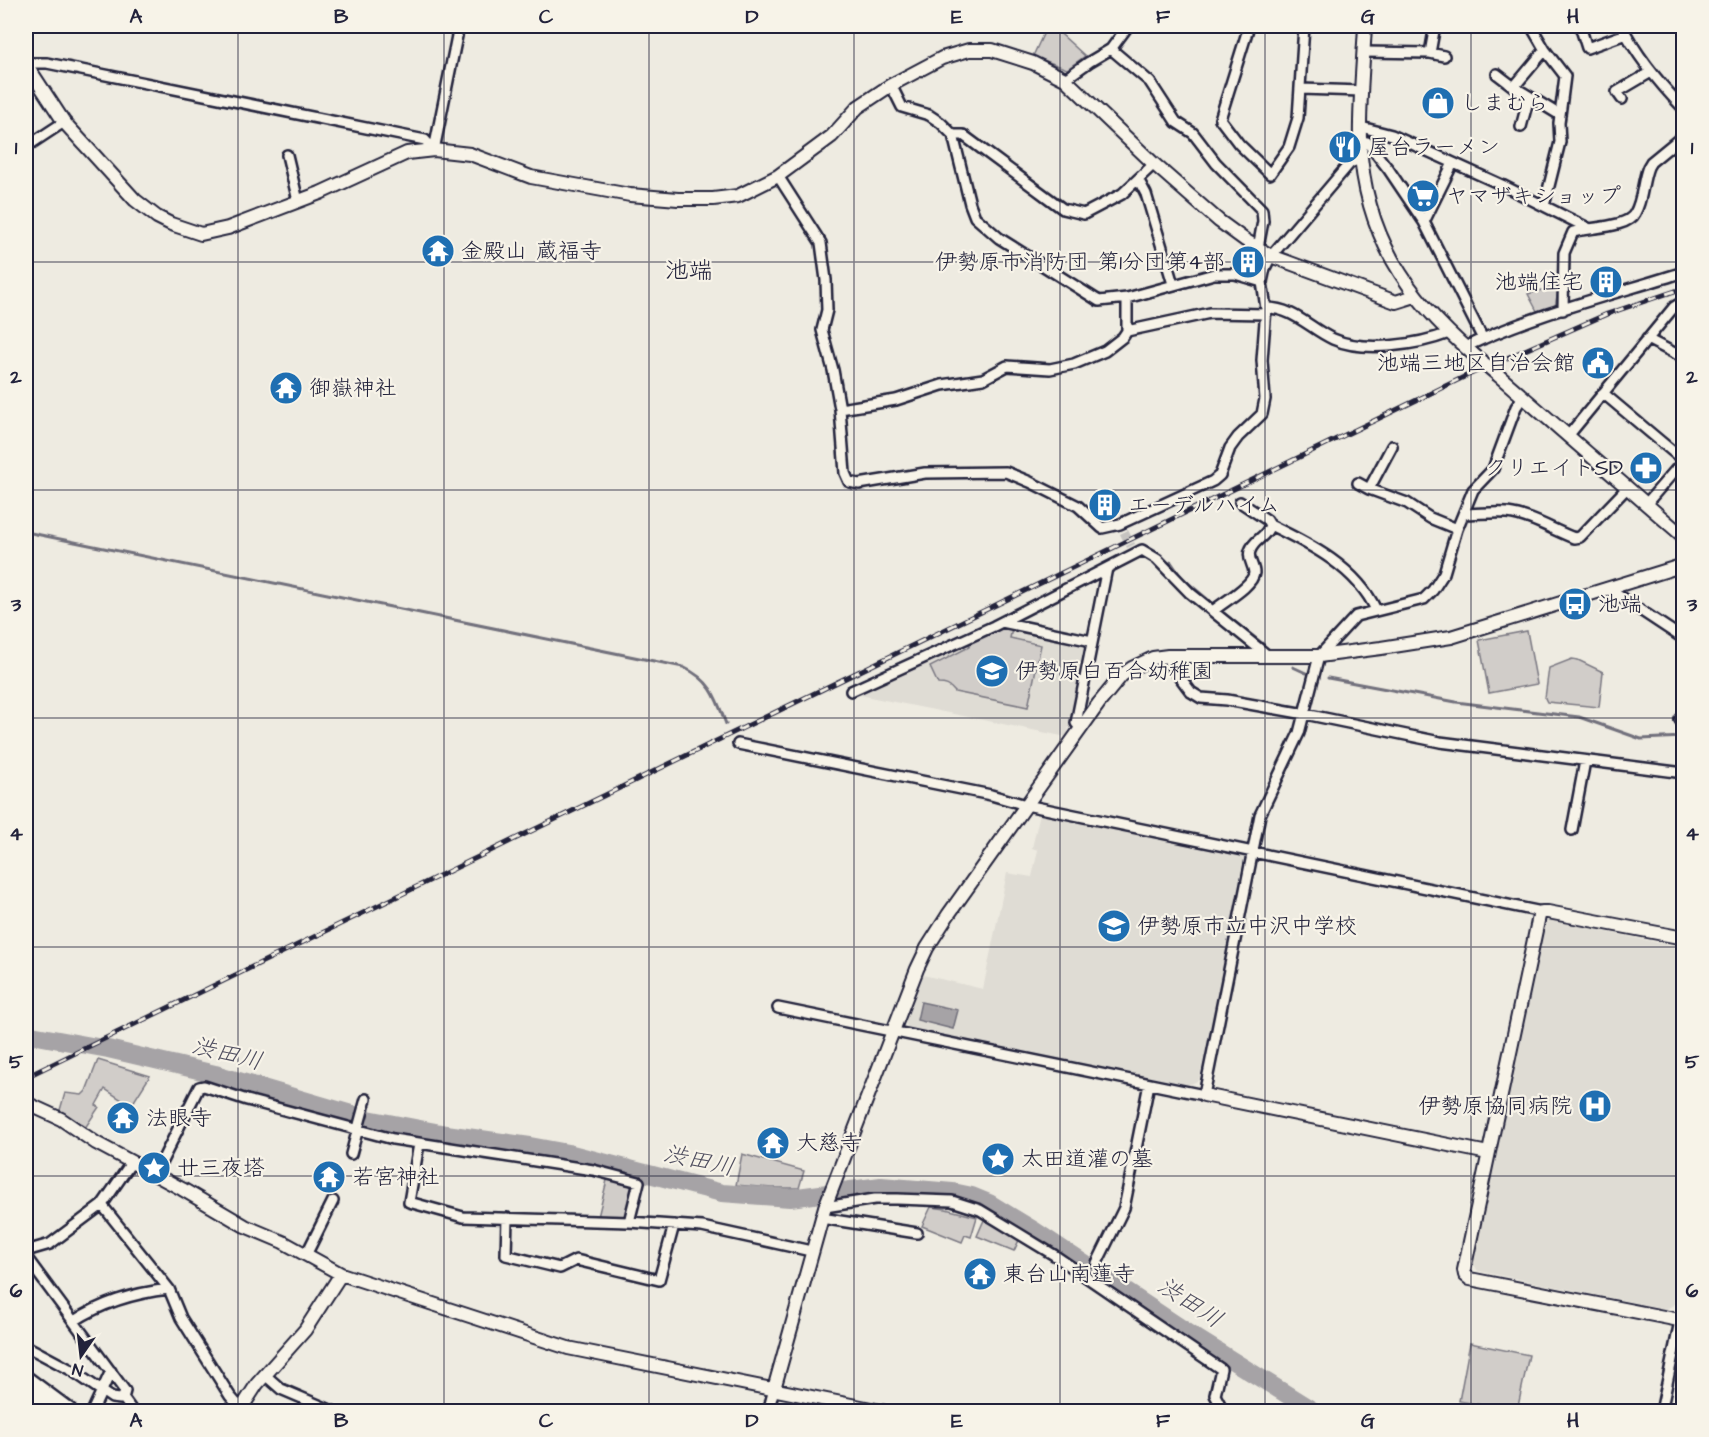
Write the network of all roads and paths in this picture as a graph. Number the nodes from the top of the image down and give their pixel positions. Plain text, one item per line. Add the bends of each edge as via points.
1 (459, 26) edge
2 (1128, 26) edge
3 (1248, 26) edge
4 (1304, 26) edge
5 (1365, 26) edge
6 (1531, 26) edge
7 (1580, 26) edge
8 (1624, 30) edge
9 (1434, 31) dead end
10 (1111, 49) junction
11 (1545, 50) junction
12 (1364, 52) junction
13 (1430, 53) junction
14 (1443, 57) dead end
15 (26, 64) edge
16 (1652, 72) junction
17 (1497, 74) dead end
18 (1065, 79) junction
19 (891, 85) junction
20 (1514, 87) junction
21 (1300, 89) junction
22 (1362, 91) junction
23 (1617, 92) dead end
24 (1529, 97) junction
25 (1683, 109) edge
26 (1560, 115) junction
27 (64, 122) junction
28 (1360, 127) junction
29 (1521, 127) dead end
30 (953, 135) junction
31 (1683, 135) edge
32 (1360, 141) junction
33 (26, 147) edge
34 (434, 150) junction
35 (287, 155) dead end
36 (1362, 158) junction
37 (1453, 163) junction
38 (1154, 164) junction
39 (778, 176) junction
40 (1138, 179) junction
41 (298, 201) junction
42 (1544, 206) junction
43 (1424, 222) junction
44 (1588, 228) junction
45 (1258, 248) junction
46 (1271, 256) junction
47 (1683, 272) edge
48 (1262, 282) junction
49 (1173, 285) junction
50 (1415, 296) junction
51 (1127, 298) junction
52 (1683, 301) edge
53 (1563, 310) junction
54 (1266, 311) junction
55 (1127, 331) junction
56 (1449, 333) junction
57 (1483, 339) junction
58 (1647, 339) junction
59 (1469, 351) junction
60 (1683, 357) edge
61 (1603, 393) junction
62 (1522, 397) junction
63 (840, 409) junction
64 (1568, 436) junction
65 (1392, 446) dead end
66 (1683, 461) edge
67 (1358, 483) dead end
68 (1627, 488) junction
69 (1369, 489) junction
70 (1240, 502) dead end
71 (1646, 504) junction
72 (1463, 514) junction
73 (1270, 525) junction
74 (1457, 529) junction
75 (1683, 537) edge
76 (1683, 565) edge
77 (1107, 568) junction
78 (1607, 588) junction
79 (1376, 610) junction
80 (1213, 611) junction
81 (1002, 622) junction
82 (1683, 639) edge
83 (1092, 641) junction
84 (1168, 656) junction
85 (1267, 656) junction
86 (1319, 656) junction
87 (851, 692) dead end
88 (1305, 714) junction
89 (1683, 714) edge
90 (1683, 725) edge
91 (1081, 729) junction
92 (738, 744) dead end
93 (1585, 761) junction
94 (1683, 773) edge
95 (1026, 805) junction
96 (1572, 830) dead end
97 (1252, 852) junction
98 (1542, 912) junction
99 (1683, 939) edge
100 (778, 1008) dead end
101 (893, 1032) junction
102 (1149, 1084) junction
103 (1204, 1095) junction
104 (366, 1099) dead end
105 (26, 1103) edge
106 (359, 1128) junction
107 (419, 1144) junction
108 (1488, 1153) junction
109 (351, 1154) dead end
110 (131, 1163) junction
111 (155, 1175) junction
112 (333, 1201) dead end
113 (102, 1204) junction
114 (824, 1209) junction
115 (507, 1218) junction
116 (628, 1222) junction
117 (674, 1225) junction
118 (917, 1233) dead end
119 (26, 1251) edge
120 (812, 1251) junction
121 (306, 1255) junction
122 (26, 1257) edge
123 (1096, 1263) dead end
124 (341, 1274) junction
125 (169, 1288) junction
126 (1683, 1318) edge
127 (74, 1322) junction
128 (26, 1347) edge
129 (111, 1371) junction
130 (265, 1375) junction
131 (26, 1380) edge
132 (774, 1389) junction
133 (102, 1391) junction
134 (123, 1398) junction
135 (26, 1400) edge
136 (244, 1410) edge
137 (42, 1412) edge
138 (69, 1412) edge
139 (92, 1412) edge
140 (133, 1412) edge
141 (334, 1412) edge
142 (768, 1412) edge
143 (886, 1412) edge
144 (1224, 1412) edge
145 (1661, 1412) edge

1 - 34 street
2 - 10 street
3 - 21 street via 1220,119 1269,174 1294,135
4 - 21 street
5 - 12 street
6 - 11 street
7 - 8 street via 1587,48
8 - 16 street
9 - 13 street
10 - 18 street
10 - 45 street via 1150,82 1176,122 1192,133 1216,164 1262,210
11 - 20 street
11 - 26 street via 1565,76
12 - 13 street
12 - 22 street
13 - 14 street
15 - 27 street
15 - 34 street via 46,63 425,140
16 - 23 street
16 - 25 street
17 - 20 street
18 - 19 street via 1033,63 981,49 933,61
18 - 38 street
19 - 30 street via 902,107 928,115
19 - 39 street via 858,106 832,136
20 - 24 street
21 - 22 street
22 - 28 street
24 - 26 street
24 - 29 street
26 - 42 street via 1560,142
27 - 33 street
27 - 41 street via 135,200 157,217 190,231 214,232
28 - 32 street
28 - 37 street via 1392,135
30 - 40 street via 963,135 1063,209 1084,214 1122,194
30 - 51 street via 975,217 999,238 1099,300
31 - 44 street via 1651,162 1630,220
32 - 36 street
32 - 43 street via 1367,142
34 - 39 street via 470,154 531,177 653,198 727,198
34 - 41 street via 407,153
35 - 41 street
36 - 46 street via 1350,164
36 - 50 street via 1379,232
37 - 42 street
37 - 43 street
38 - 40 street
38 - 45 street via 1219,221
39 - 63 street via 821,243 827,310 822,330
40 - 49 street
42 - 44 street
43 - 57 street
44 - 53 street via 1573,232 1564,253
45 - 46 street
46 - 48 street
46 - 50 street via 1396,302
47 - 53 street
48 - 49 street via 1235,274 1214,274
48 - 54 street
49 - 51 street
50 - 56 street
51 - 55 street
52 - 58 street
53 - 57 street
54 - 55 street via 1210,313
54 - 56 street via 1275,308 1334,339 1376,348
54 - 63 street via 1262,414 1234,442 1214,481 1122,528 1102,528 1078,506 1006,472 925,473 860,484 849,482
55 - 63 street via 1105,351 1074,364 1050,369 1007,366 983,379
56 - 59 street
57 - 59 street
58 - 60 street
58 - 61 street
59 - 62 street, bridge
61 - 64 street
61 - 66 street
62 - 64 street
62 - 72 street via 1493,469 1473,490
64 - 68 street
65 - 69 street
66 - 71 street
67 - 69 street
68 - 71 street
68 - 72 street via 1580,537 1574,538 1522,516
69 - 74 street
70 - 73 street
71 - 75 street
72 - 74 street
73 - 79 street via 1316,548 1340,567 1369,594
73 - 80 street via 1250,551 1254,569 1249,585
74 - 79 street via 1444,573 1433,590 1424,599
76 - 78 street
77 - 80 street via 1133,549 1142,550
77 - 81 street
77 - 83 street
78 - 82 street
78 - 86 street via 1450,637
79 - 86 street via 1356,616
80 - 85 street
81 - 83 street
81 - 87 street
83 - 91 street via 1076,723
84 - 85 street
84 - 88 street via 1196,696
84 - 91 street via 1142,662 1122,675
85 - 86 street
86 - 88 street
88 - 93 street via 1440,742
88 - 97 street via 1260,815
89 - 90 street
91 - 95 street
92 - 95 street
93 - 94 street
93 - 96 street
95 - 97 street
95 - 101 street via 927,948
97 - 98 street
97 - 103 street
98 - 99 street
98 - 108 street
100 - 101 street
101 - 102 street
101 - 114 street
102 - 103 street
102 - 123 street via 1124,1208
103 - 108 street
104 - 106 street
105 - 110 street via 61,1119
106 - 107 street
106 - 109 street
106 - 111 street via 204,1086 199,1088
107 - 115 street via 409,1202 463,1217
107 - 116 street via 593,1170 639,1182
108 - 126 street via 1464,1270 1467,1277
110 - 111 street
110 - 113 street
111 - 121 street
112 - 121 street
113 - 119 street via 50,1244
113 - 125 street
114 - 118 street
114 - 120 street
114 - 144 street via 875,1199 952,1201 996,1218 1221,1369 1215,1395
115 - 116 street
115 - 117 street via 507,1255 560,1268 576,1260 659,1280
116 - 117 street
117 - 120 street via 702,1227
120 - 132 street
121 - 124 street
122 - 127 street
124 - 130 street via 299,1337
124 - 132 street via 568,1348
125 - 127 street via 118,1300 93,1309
125 - 136 street via 181,1318 230,1396
126 - 145 street
127 - 129 street
128 - 133 street
129 - 133 street
129 - 134 street via 125,1391
130 - 136 street
130 - 141 street via 281,1389
131 - 138 highway
132 - 142 street
132 - 143 street
133 - 134 street via 116,1399
133 - 139 street
134 - 140 street
135 - 137 highway

